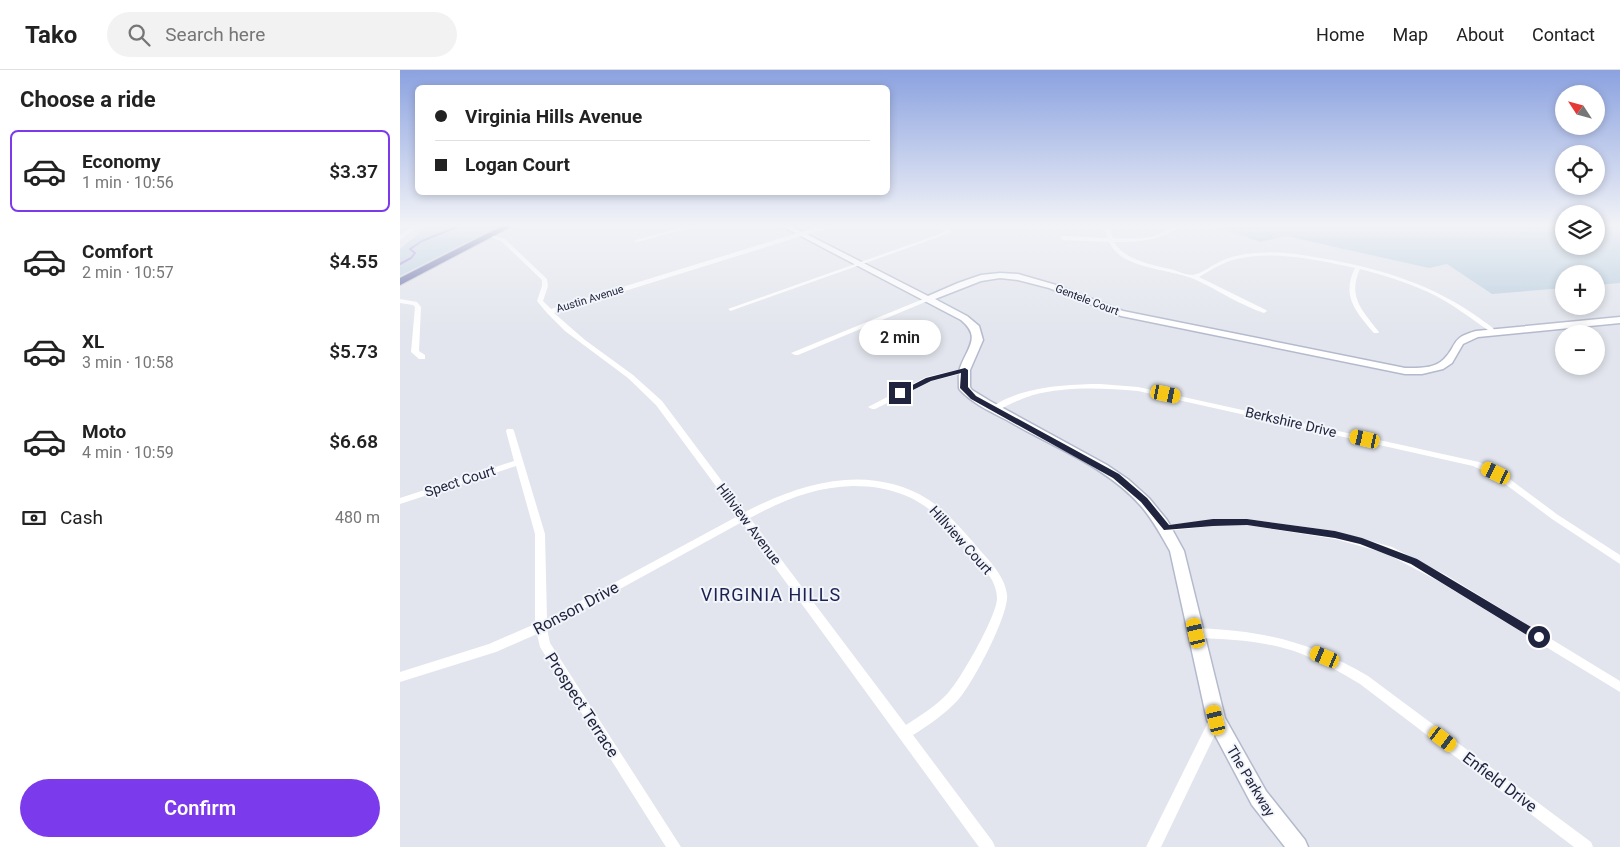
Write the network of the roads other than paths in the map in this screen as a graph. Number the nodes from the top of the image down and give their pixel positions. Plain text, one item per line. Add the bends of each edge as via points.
1 (443, 260) edge
2 (524, 260) edge
3 (717, 260) edge
4 (853, 260) edge
5 (871, 260) edge
6 (1134, 260) edge
7 (1227, 260) edge
8 (1314, 260) edge
9 (860, 264) junction
10 (1358, 268) junction
11 (1194, 277) junction
12 (400, 282) edge
13 (928, 299) junction
14 (400, 301) edge
15 (731, 309) dead end
16 (1264, 311) dead end
17 (549, 312) junction
18 (1620, 320) edge
19 (1493, 331) junction
20 (1376, 332) dead end
21 (795, 352) dead end
22 (422, 357) dead end
23 (965, 370) junction
24 (872, 407) dead end
25 (994, 408) junction
26 (510, 431) dead end
27 (519, 462) junction
28 (400, 501) edge
29 (744, 518) junction
30 (1167, 528) junction
31 (1620, 560) edge
32 (541, 627) junction
33 (1196, 633) junction
34 (400, 678) edge
35 (1620, 686) edge
36 (1216, 720) junction
37 (905, 733) junction
38 (674, 847) edge
39 (988, 847) edge
40 (1153, 847) edge
41 (1298, 847) edge
42 (1586, 847) edge

1 - 12 main road
2 - 17 street, Hillview Avenue via 545,280 546,285 539,297
3 - 17 street, Austin Avenue
4 - 9 street
5 - 9 street
6 - 11 street
7 - 11 street
8 - 10 street
9 - 13 street
9 - 15 street
10 - 19 street via 1390,275 1427,289 1451,301
10 - 20 street via 1350,294
11 - 16 street
13 - 19 street, Gentele Court via 981,278 1021,277 1040,281 1121,313 1340,356 1390,369 1419,371 1432,370 1444,364 1463,339
13 - 21 street, Gentele Court
13 - 23 street via 964,318 976,331 978,343
14 - 22 street via 415,303 418,307 415,352
17 - 29 street, Hillview Avenue via 573,335 648,390
18 - 19 street, Gentele Court
23 - 24 street via 929,380
23 - 25 street, The Parkway via 964,388
25 - 30 street, The Parkway via 1116,476 1144,500
25 - 31 street, Berkshire Drive via 1044,390 1138,389 1476,464 1503,477 1555,517
26 - 27 street, Prospect Terrace
27 - 28 street, Spect Court
27 - 32 street, Prospect Terrace via 540,534
29 - 32 street, Ronson Drive
29 - 37 street, Hillview Avenue
29 - 37 street, Hillview Court via 783,498 822,486 847,483 887,486 931,505 995,576 1001,589 1002,606 967,676 942,707
30 - 33 street, The Parkway via 1177,551
30 - 35 street via 1247,522 1349,537 1388,550 1442,578
32 - 34 street, Ronson Drive via 510,641
32 - 38 street, Prospect Terrace via 544,644
33 - 36 street, The Parkway
33 - 42 street, Enfield Drive via 1237,633 1272,639 1307,649 1342,666
36 - 40 street
36 - 41 street, The Parkway via 1259,798
37 - 39 street, Hillview Avenue

